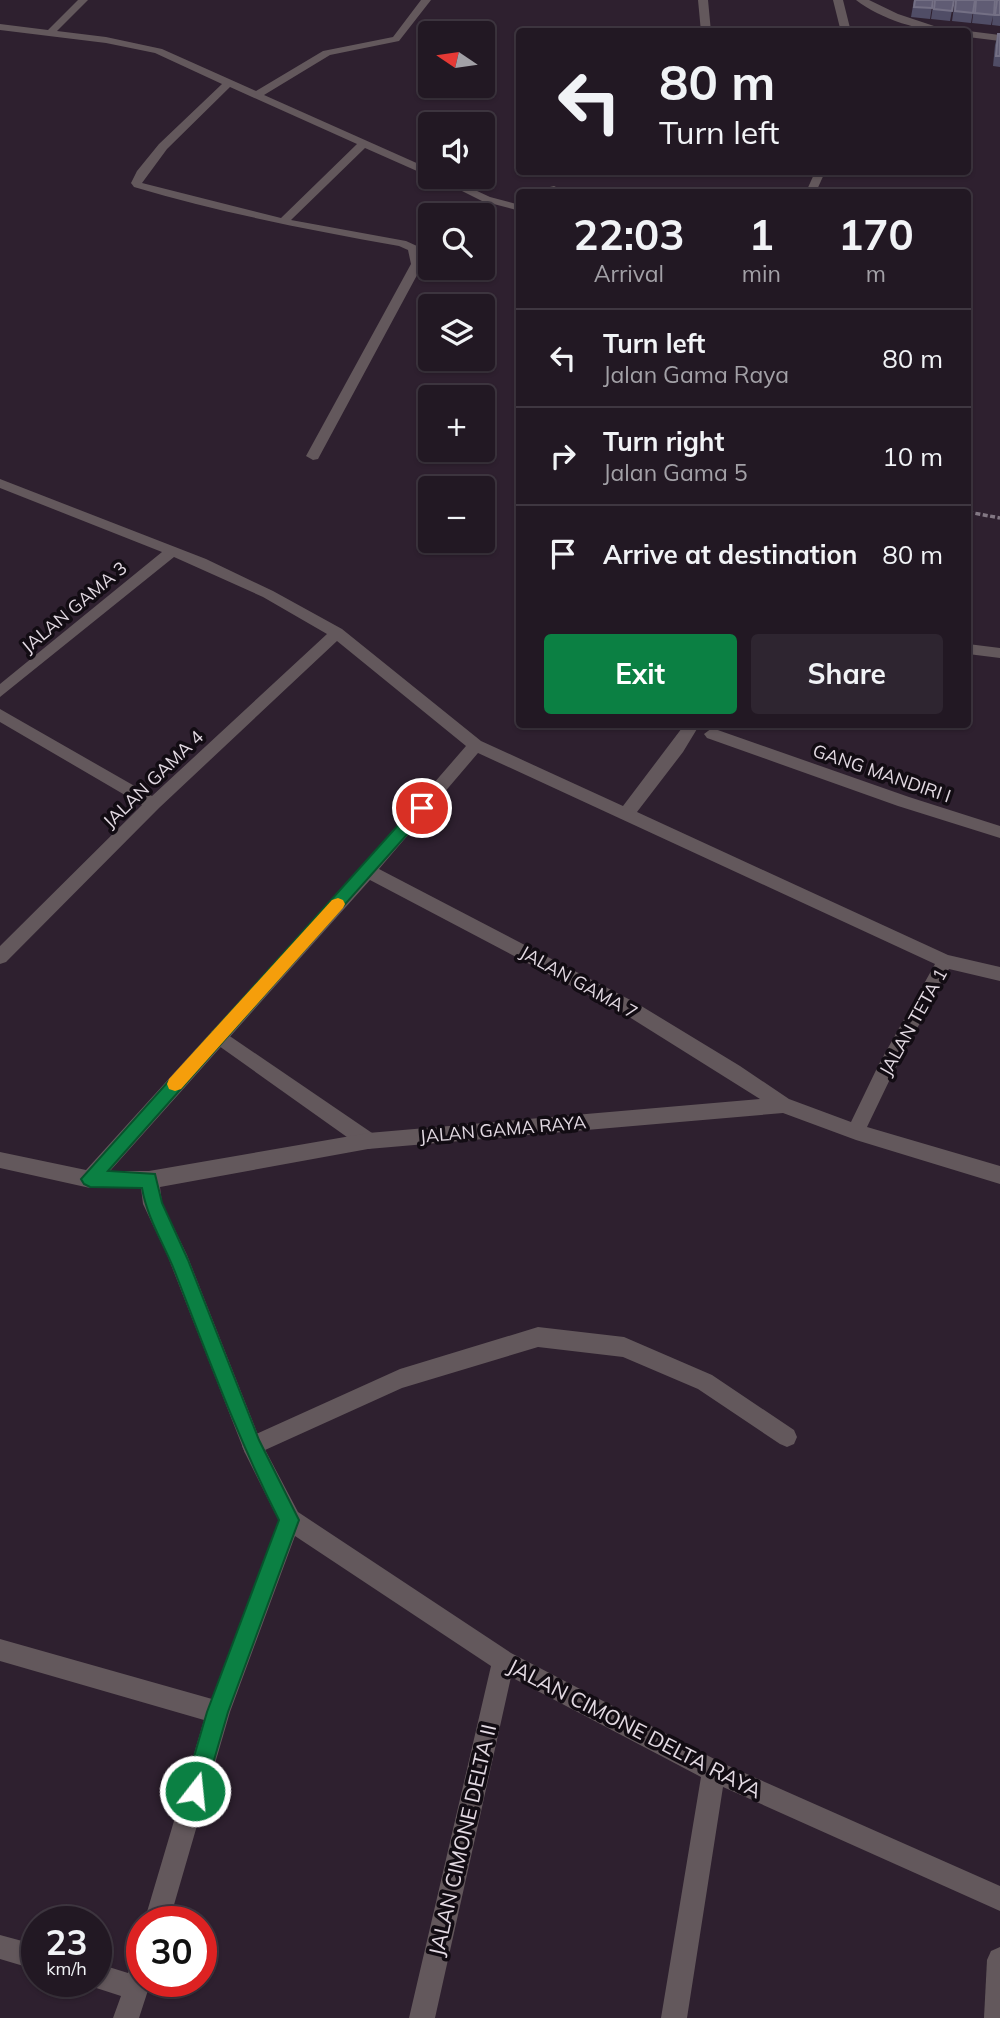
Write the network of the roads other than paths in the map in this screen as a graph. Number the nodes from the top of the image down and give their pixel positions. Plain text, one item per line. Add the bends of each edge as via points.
1 (83, 0) edge
2 (426, 0) edge
3 (703, 0) edge
4 (838, 0) edge
5 (862, 0) edge
6 (0, 27) edge
7 (706, 28) edge
8 (845, 28) edge
9 (934, 28) edge
10 (50, 33) junction
11 (971, 34) edge
12 (1000, 38) edge
13 (230, 82) junction
14 (258, 94) junction
15 (365, 142) junction
16 (418, 167) edge
17 (464, 189) edge
18 (516, 207) edge
19 (283, 222) junction
20 (313, 456) dead end
21 (0, 483) edge
22 (172, 551) junction
23 (337, 633) junction
24 (971, 649) edge
25 (1000, 653) edge
26 (0, 692) edge
27 (0, 715) edge
28 (690, 728) edge
29 (712, 734) dead end
30 (476, 745) junction
31 (153, 804) junction
32 (626, 814) junction
33 (1000, 832) edge
34 (368, 871) junction
35 (0, 957) edge
36 (945, 961) junction
37 (1000, 975) edge
38 (218, 1036) junction
39 (783, 1105) junction
40 (856, 1132) junction
41 (368, 1141) junction
42 (0, 1160) edge
43 (1000, 1175) edge
44 (90, 1179) junction
45 (149, 1180) junction
46 (787, 1437) dead end
47 (252, 1446) junction
48 (289, 1520) junction
49 (0, 1650) edge
50 (503, 1661) junction
51 (218, 1712) junction
52 (714, 1771) junction
53 (1000, 1899) edge
54 (161, 1906) edge
55 (0, 1947) edge
56 (21, 1953) edge
57 (1000, 1960) edge
58 (133, 1997) edge
59 (126, 2018) edge
60 (422, 2018) edge
61 (674, 2018) edge
62 (997, 2018) edge

1 - 10 street
2 - 14 street via 396,39 327,54
3 - 7 street
4 - 8 street
5 - 9 street
6 - 10 street
10 - 13 street via 158,51
11 - 12 street
13 - 14 street
13 - 19 street via 163,148 136,183
14 - 15 street
15 - 16 street
15 - 19 street
17 - 18 street
19 - 20 street via 388,239 416,254 417,264
21 - 22 street
22 - 23 street via 268,594
22 - 26 street, JALAN GAMA 3
23 - 30 street
23 - 31 street, JALAN GAMA 4
24 - 25 street
27 - 31 street
28 - 32 street
29 - 33 street, GANG MANDIRI I
30 - 32 street
30 - 34 street
31 - 35 street, JALAN GAMA 4
32 - 36 street
34 - 38 street
34 - 39 street, JALAN GAMA 7 via 583,984 734,1070
36 - 37 street, JALAN TETA 1
36 - 40 street, JALAN TETA 1
38 - 41 street
38 - 44 street
39 - 40 street, JALAN GAMA RAYA
39 - 41 street, JALAN GAMA RAYA
40 - 43 street, JALAN GAMA RAYA
41 - 45 street, JALAN GAMA RAYA
42 - 44 street, JALAN GAMA RAYA
44 - 45 street, JALAN GAMA RAYA
45 - 47 street via 153,1204
46 - 47 street via 705,1382 624,1347 538,1337 400,1378
47 - 48 street
48 - 50 street, JALAN CIMONE DELTA RAYA
48 - 51 street
49 - 51 street
50 - 52 street, JALAN CIMONE DELTA RAYA
50 - 60 street, JALAN CIMONE DELTA II
51 - 54 street
52 - 53 street, JALAN CIMONE DELTA RAYA
52 - 61 street
55 - 56 street
57 - 62 street
58 - 59 street

